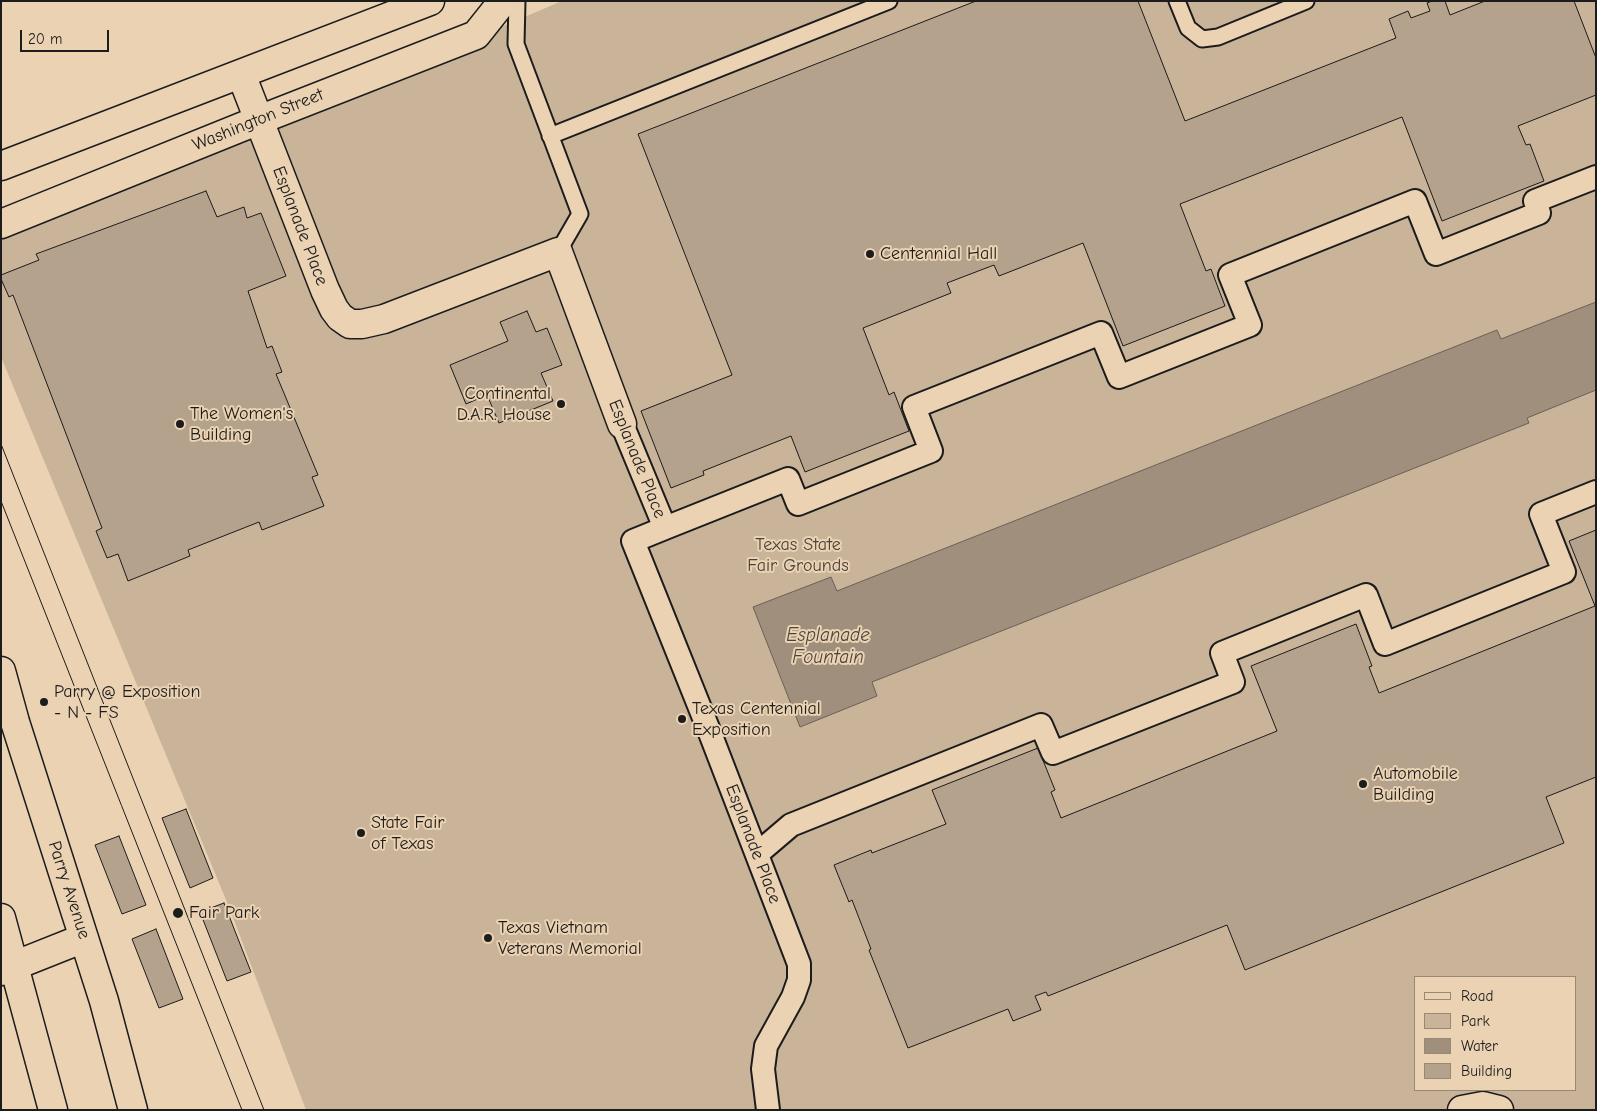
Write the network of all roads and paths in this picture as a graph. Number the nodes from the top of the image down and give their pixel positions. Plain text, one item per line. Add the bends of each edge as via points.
1 (430, 1) edge
2 (503, 1) edge
3 (517, 1) edge
4 (889, 1) edge
5 (1178, 1) edge
6 (1306, 1) edge
7 (241, 74) junction
8 (259, 120) junction
9 (550, 136) junction
10 (1, 166) edge
11 (1596, 177) edge
12 (1, 224) edge
13 (558, 252) junction
14 (622, 424) joint
15 (1596, 492) edge
16 (665, 528) junction
17 (1, 671) edge
18 (757, 854) junction
19 (1, 918) edge
20 (84, 938) junction
21 (8, 968) edge
22 (53, 1110) edge
23 (133, 1110) edge
24 (768, 1110) edge
25 (1462, 1110) edge
26 (1500, 1110) edge

1 - 7 street
2 - 8 street, Washington Street via 476,35
3 - 9 lane via 516,44
4 - 9 lane
5 - 6 lane via 1188,28 1202,39 1218,38
7 - 8 street, Esplanade Place
7 - 10 street
8 - 12 street, Washington Street
8 - 13 street, Esplanade Place via 325,290 334,309 350,324 384,319
9 - 13 lane via 580,214
11 - 16 street via 1535,202 1539,213 1436,254 1415,200 1230,275 1250,325 1119,377 1101,332 914,407 931,451 798,504 788,479
13 - 14 street, Esplanade Place
14 - 16 street, Esplanade Place
15 - 18 street via 1541,514 1564,572 1385,644 1366,595 1222,653 1233,682 1053,754 1041,725 791,825
16 - 18 street, Esplanade Place via 633,541
17 - 20 street, Parry Avenue
18 - 24 street, Esplanade Place via 799,964 799,980 793,997 766,1046 763,1069
19 - 21 street
20 - 21 street
20 - 23 street, Parry Avenue
21 - 22 street
25 - 26 street via 1483,1106

